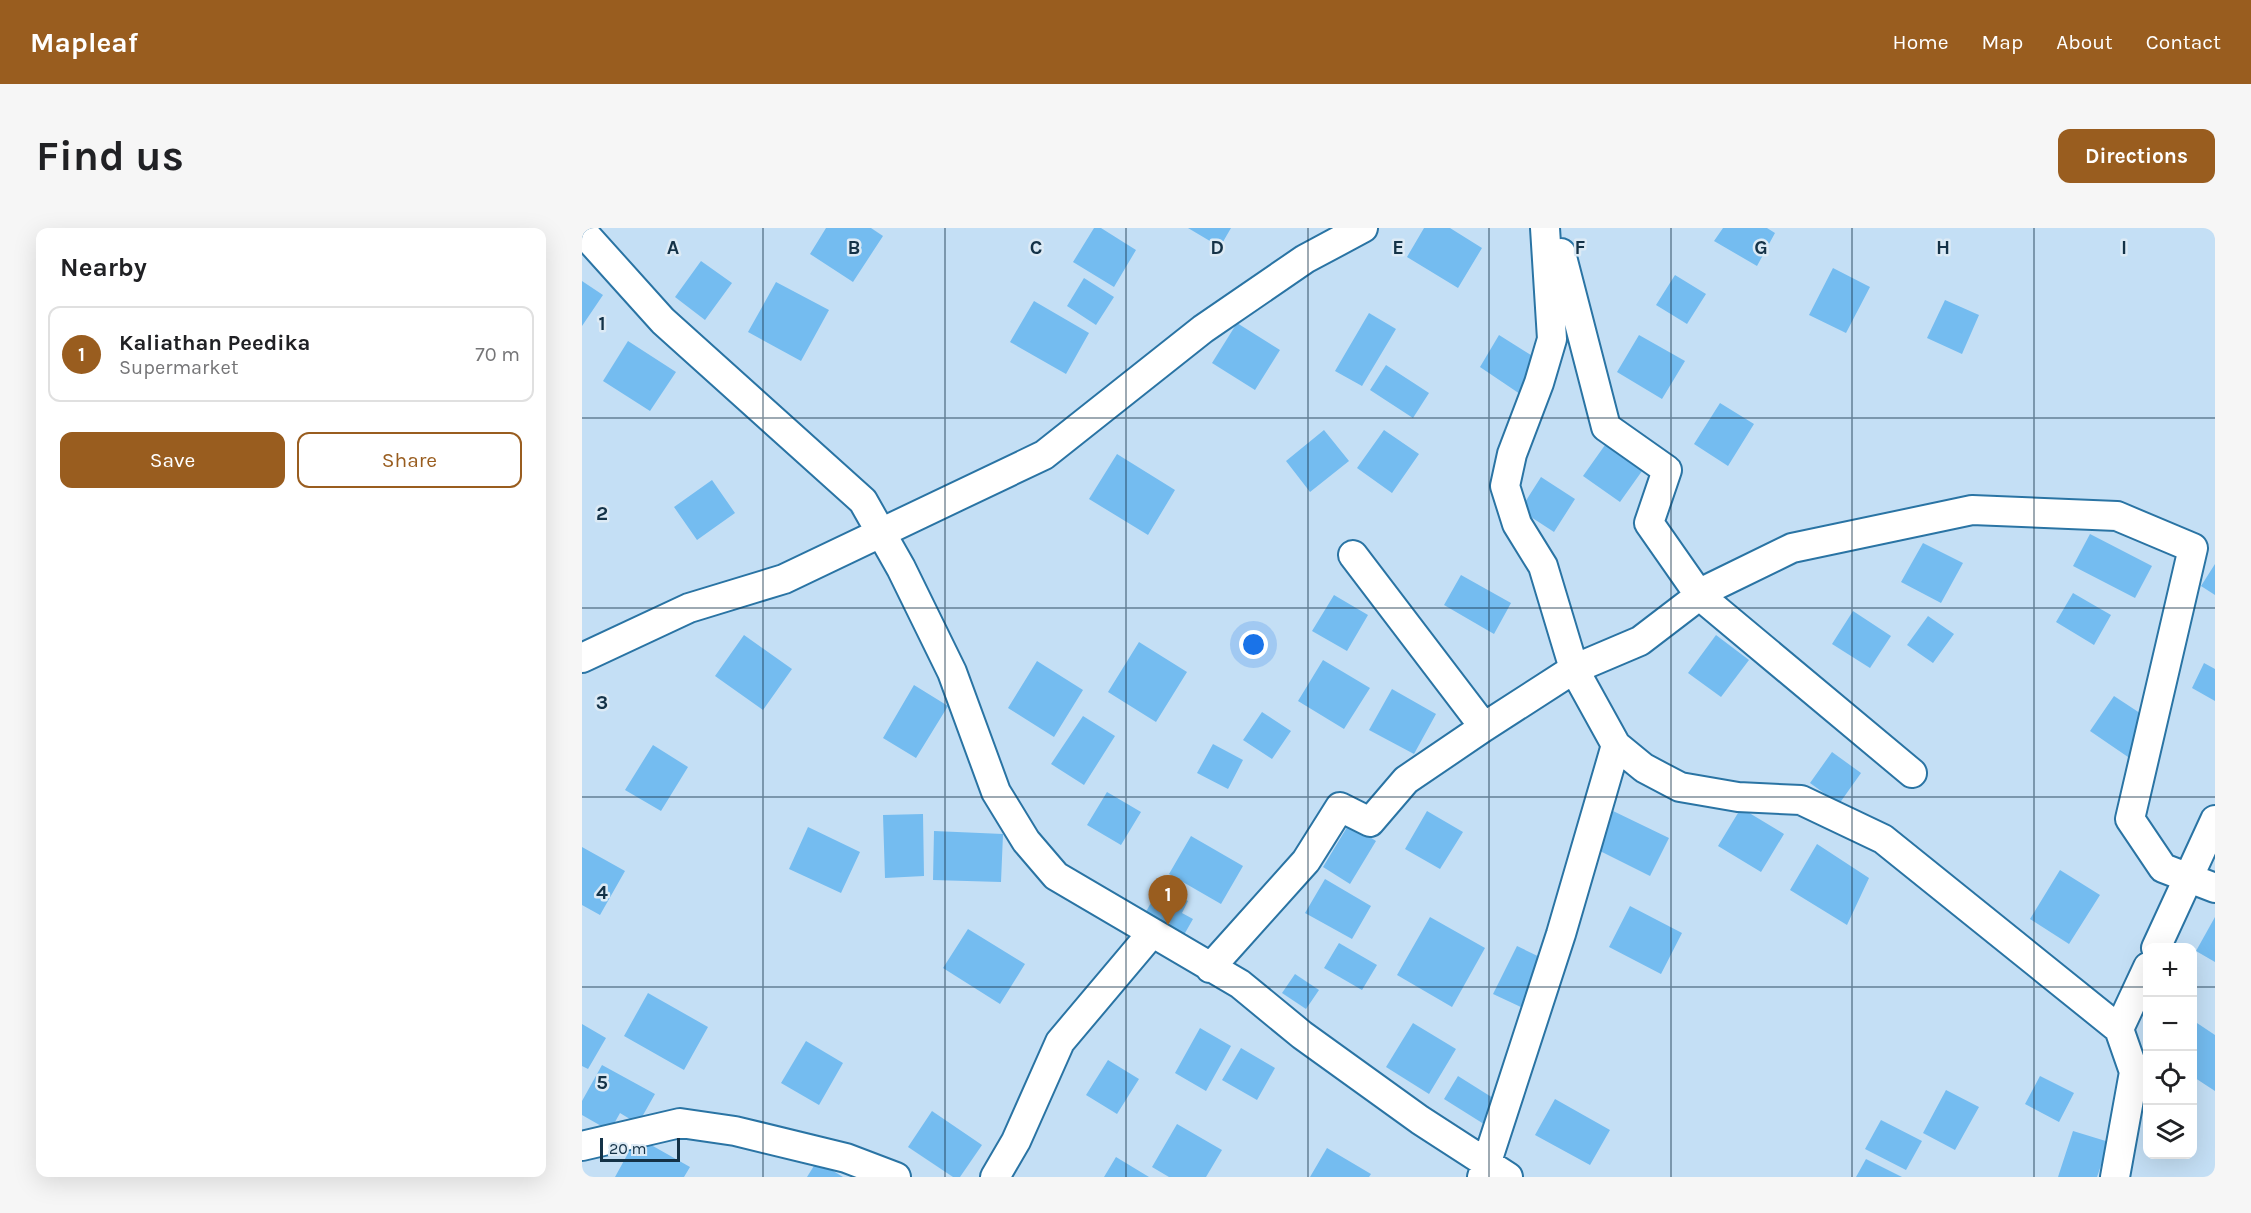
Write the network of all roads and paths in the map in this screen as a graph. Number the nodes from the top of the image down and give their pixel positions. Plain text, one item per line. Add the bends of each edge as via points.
1 (1363, 228) edge
2 (1545, 228) edge
3 (1555, 228) edge
4 (582, 231) edge
5 (881, 532) junction
6 (1353, 555) dead end
7 (1700, 596) junction
8 (582, 658) edge
9 (1574, 669) junction
10 (1484, 726) junction
11 (1616, 745) junction
12 (1912, 773) dead end
13 (2215, 820) edge
14 (2188, 878) junction
15 (2215, 888) edge
16 (1151, 934) junction
17 (2158, 943) edge
18 (1210, 968) junction
19 (2143, 978) edge
20 (2119, 1029) junction
21 (582, 1146) edge
22 (1492, 1172) edge
23 (896, 1177) edge
24 (995, 1177) edge
25 (2115, 1177) edge

1 - 5 street via 1305,259 1203,329 1044,455
2 - 9 street via 1552,339 1512,454 1505,486 1517,524 1543,566
3 - 7 street via 1606,427 1667,470 1649,523
4 - 5 street via 663,321 862,501
5 - 8 street via 784,579 689,608
5 - 16 street via 952,672 996,792 1026,841 1056,876
6 - 10 street
7 - 9 street via 1640,641
7 - 12 street
7 - 14 street via 1792,548 1972,510 2117,516 2193,548 2130,819 2163,868
9 - 10 street
9 - 11 street
10 - 18 street via 1406,780 1370,822 1340,807 1306,861
11 - 20 street via 1644,768 1680,787 1738,797 1801,800 1883,839
11 - 22 street
13 - 14 street
14 - 15 street
14 - 17 street
16 - 18 street
16 - 24 street via 1060,1042 1016,1141
18 - 22 street via 1240,984 1302,1035
19 - 20 street
20 - 25 street via 2134,1072
21 - 23 street via 680,1123 735,1131 846,1158

